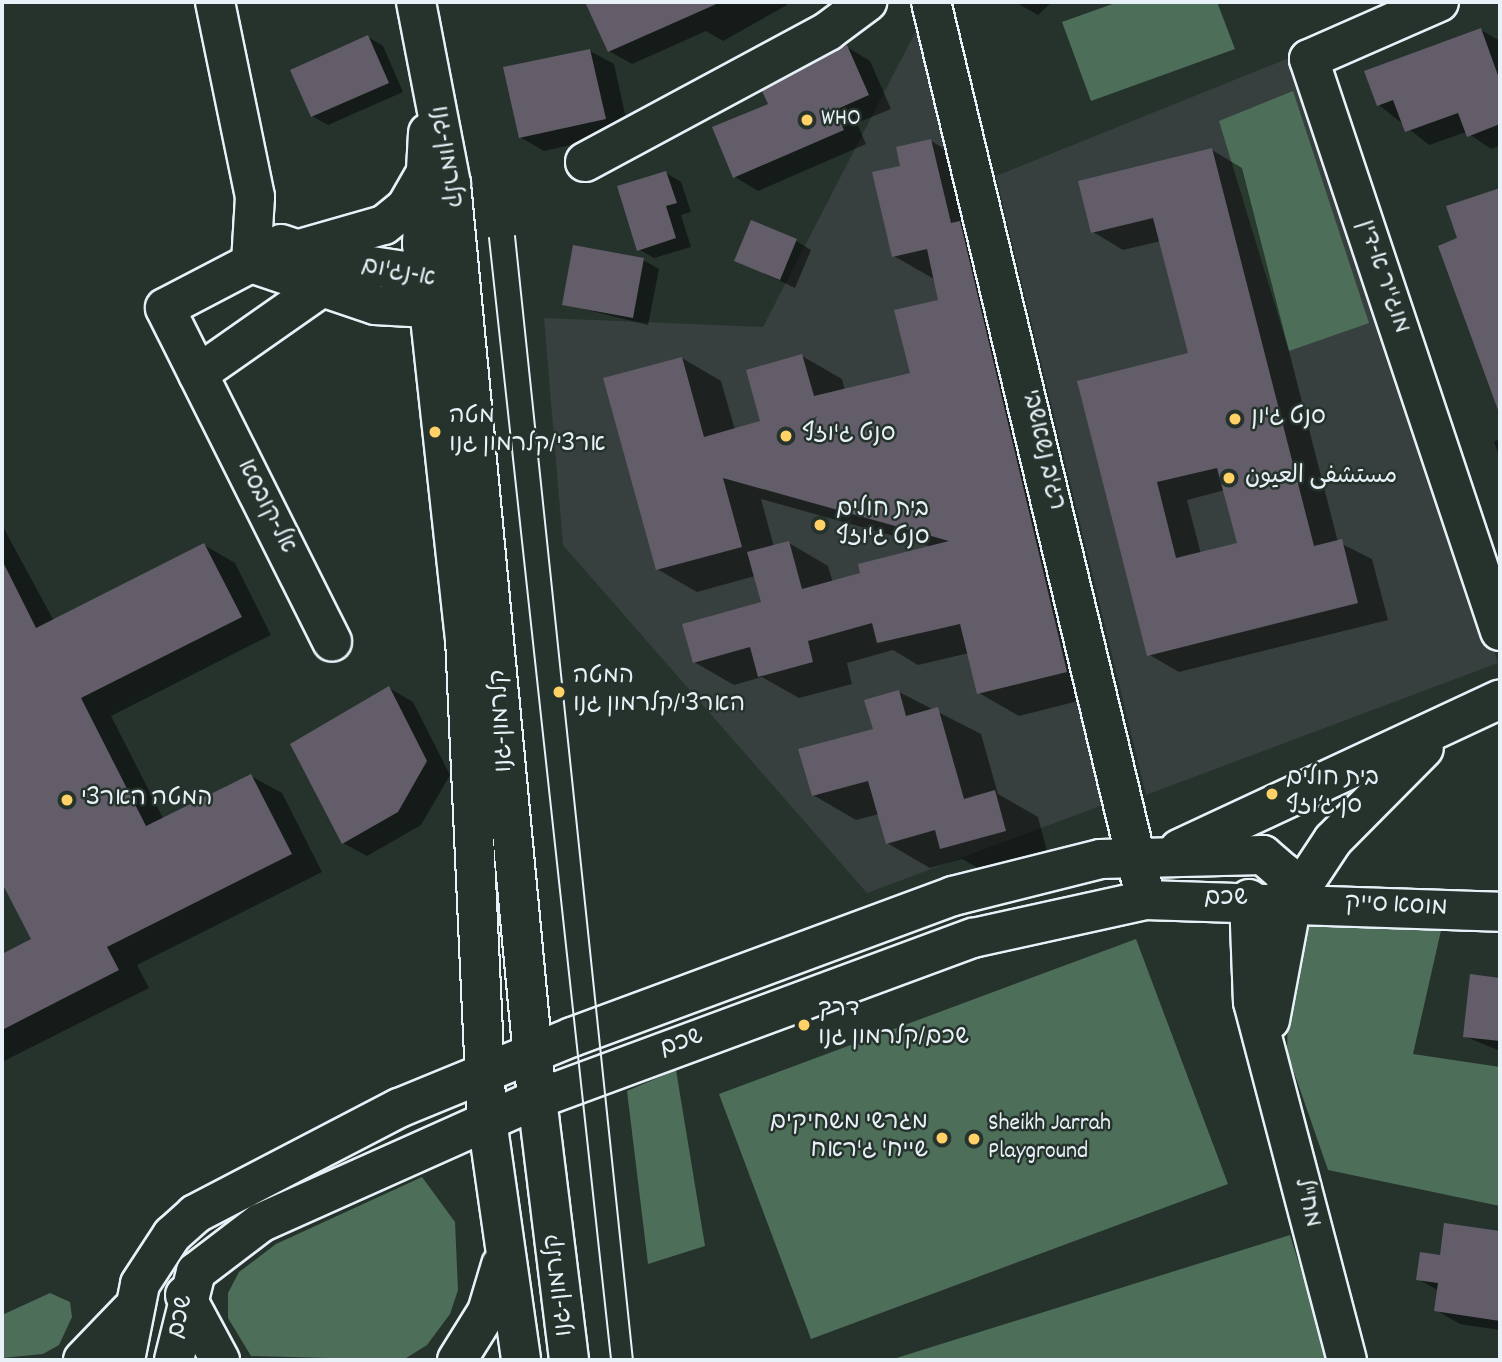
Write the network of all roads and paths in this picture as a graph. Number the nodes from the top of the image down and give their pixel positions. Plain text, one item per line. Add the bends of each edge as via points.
1 (215, 2) edge
2 (416, 2) edge
3 (867, 2) edge
4 (931, 2) edge
5 (1439, 2) edge
6 (432, 82) junction
7 (584, 162) dead end
8 (424, 174) junction
9 (253, 248) junction
10 (296, 250) junction
11 (318, 290) junction
12 (438, 291) junction
13 (198, 374) junction
14 (1500, 631) edge
15 (332, 641) dead end
16 (1484, 707) edge
17 (1343, 773) junction
18 (1155, 854) junction
19 (1263, 855) junction
20 (1249, 899) junction
21 (1146, 900) junction
22 (1292, 902) junction
23 (1500, 912) edge
24 (1266, 1046) junction
25 (533, 1053) junction
26 (483, 1074) junction
27 (537, 1099) junction
28 (487, 1120) junction
29 (501, 1231) junction
30 (185, 1295) junction
31 (130, 1311) junction
32 (83, 1360) edge
33 (125, 1360) edge
34 (174, 1360) edge
35 (220, 1360) edge
36 (457, 1360) edge
37 (521, 1360) edge
38 (569, 1360) edge
39 (1347, 1360) edge

1 - 9 main road via 251,173
2 - 6 main road, קלרמון-גנו
3 - 7 main road via 759,70
4 - 18 main road, רג'ב נשאשבי
5 - 14 main road, מוג'יר א-דין via 1309,59
6 - 8 main road, קלרמון-גנו
6 - 12 main road, קלרמון-גנו
8 - 10 main road via 406,208 384,225
8 - 12 main road, קלרמון-גנו
9 - 10 main road, א-נג'ום
9 - 11 main road, א-נג'ום
9 - 13 main road, אל-קובסא via 165,308
10 - 12 main road, א-נג'ום
11 - 12 main road, א-נג'ום via 375,305
11 - 13 main road
12 - 25 main road, קלרמון-גנו
12 - 26 main road, קלרמון-גנו via 465,637
13 - 15 main road, אל-קובסא
16 - 17 main road, שכם
16 - 22 main road, שכם via 1373,796 1333,840
17 - 18 main road, שכם
17 - 19 main road via 1299,810
18 - 19 main road, שכם
18 - 21 main road, רג'ב נשאשבי
18 - 25 main road, שכם via 1045,870 953,896
19 - 20 main road, מח"ל
19 - 22 main road, שכם via 1284,873
20 - 21 main road, שכם
20 - 22 main road, שכם
20 - 24 main road, מח"ל via 1250,975
21 - 27 main road, שכם via 973,938
22 - 23 main road, מוסא סייק
22 - 24 main road, מח"ל
24 - 39 main road, מח"ל
25 - 26 main road, שכם
25 - 27 main road, קלרמון-גנו
26 - 28 main road, קלרמון-גנו
26 - 31 main road, שכם via 380,1117 195,1214 153,1261
27 - 28 main road, שכם
27 - 38 main road, קלרמון-גנו
28 - 29 main road, קלרמון-גנו
28 - 30 main road, שכם via 260,1223 205,1261
29 - 36 main road via 492,1301
29 - 37 main road, קלרמון-גנו
30 - 34 main road, שכם
30 - 35 main road
31 - 32 main road
31 - 33 main road, שכם

